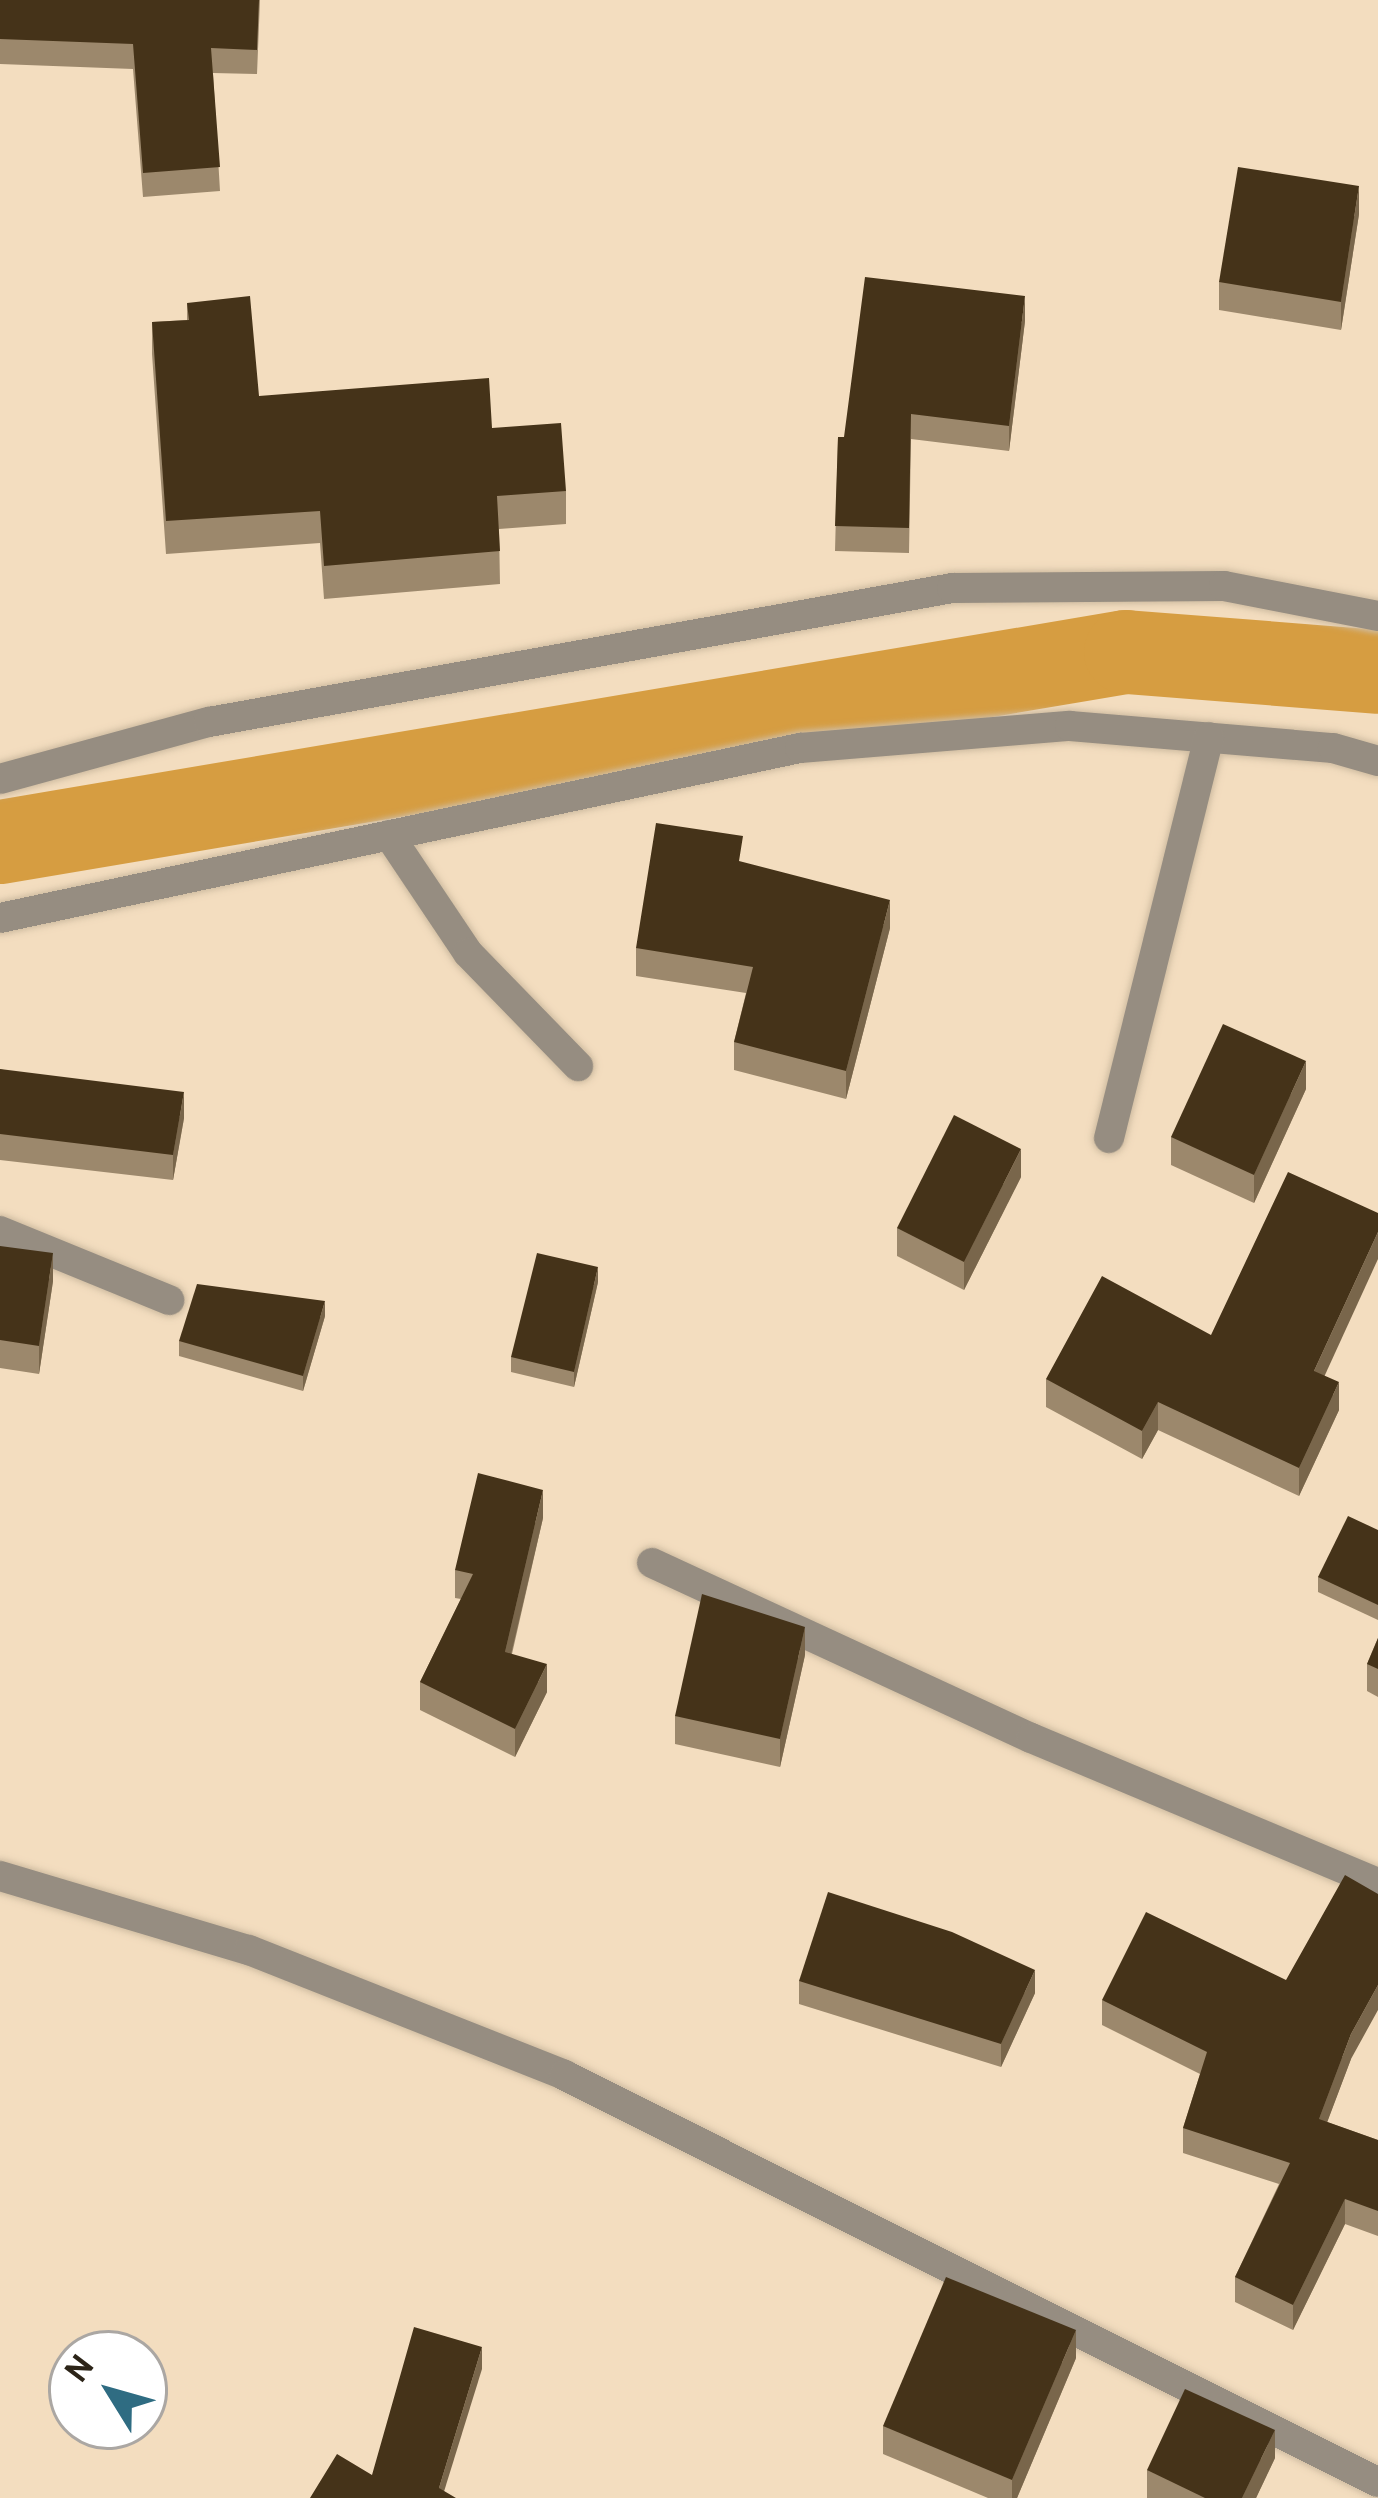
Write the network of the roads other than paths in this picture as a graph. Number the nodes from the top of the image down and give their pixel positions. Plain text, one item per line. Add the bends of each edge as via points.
1 (1375, 606) edge
2 (1209, 737) junction
3 (1378, 761) edge
4 (0, 779) edge
5 (389, 835) junction
6 (0, 918) edge
7 (578, 1066) dead end
8 (1108, 1138) dead end
9 (0, 1231) edge
10 (169, 1300) dead end
11 (652, 1563) dead end
12 (0, 1876) edge
13 (1378, 1883) edge
14 (1378, 2482) edge

1 - 4 street via 1223,586 952,588 209,722
2 - 3 street via 1333,748
2 - 5 street via 1070,727 800,748
2 - 8 street
5 - 6 street
5 - 7 street via 468,953
9 - 10 street
11 - 13 street via 1031,1738
12 - 14 street via 249,1950 564,2075

